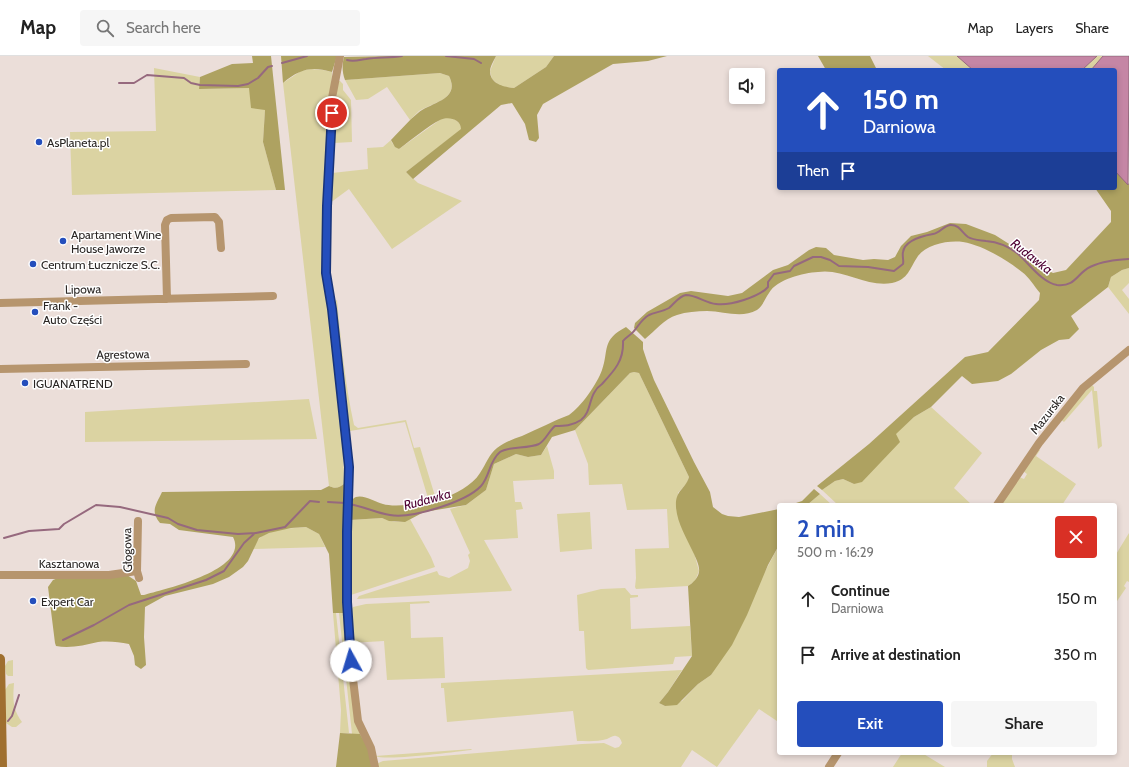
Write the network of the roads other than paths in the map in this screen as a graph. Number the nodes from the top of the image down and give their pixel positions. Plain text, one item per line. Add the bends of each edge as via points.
1 (340, 56) edge
2 (221, 248) dead end
3 (273, 296) dead end
4 (168, 299) junction
5 (0, 303) edge
6 (1129, 350) edge
7 (246, 364) dead end
8 (0, 369) edge
9 (999, 503) edge
10 (138, 521) dead end
11 (0, 575) edge
12 (138, 575) joint
13 (0, 659) edge
14 (1, 717) edge
15 (837, 755) edge
16 (2, 767) edge
17 (374, 767) edge
18 (829, 767) edge

1 - 17 street via 332,98 326,273 350,477 347,602 351,666 358,721 371,748
2 - 4 street via 219,222 215,217 167,220 165,225
3 - 4 street, Lipowa
4 - 5 street, Lipowa
6 - 9 street, Mazurska via 1079,394 1039,443
7 - 8 street, Agrestowa
10 - 12 street, Głogowa
11 - 12 street, Kasztanowa
13 - 14 main road
14 - 16 main road
15 - 18 street

